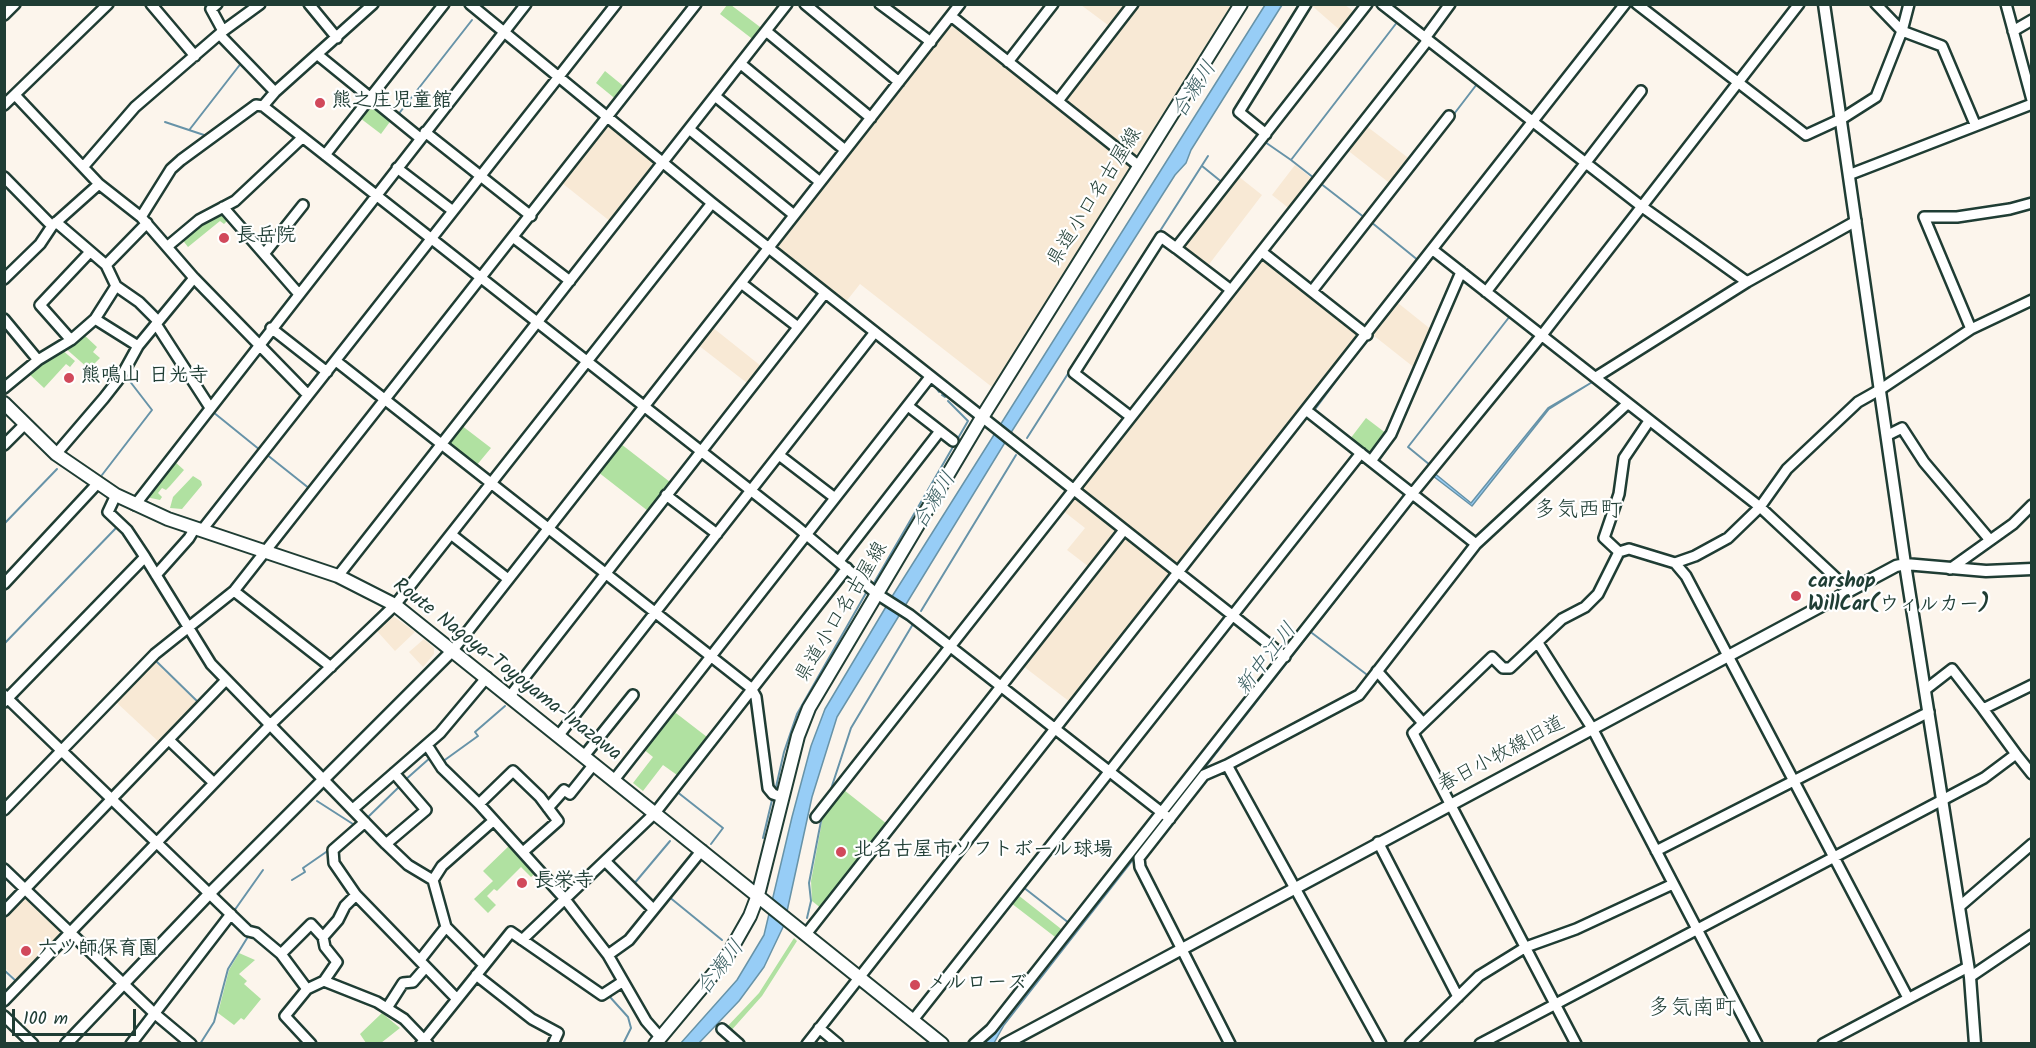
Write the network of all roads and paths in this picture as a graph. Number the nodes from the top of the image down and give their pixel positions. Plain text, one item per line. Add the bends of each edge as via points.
1 (15, 4) edge
2 (108, 4) edge
3 (151, 4) edge
4 (216, 4) edge
5 (260, 4) edge
6 (309, 4) edge
7 (373, 4) edge
8 (444, 4) edge
9 (470, 4) edge
10 (526, 4) edge
11 (616, 4) edge
12 (696, 4) edge
13 (787, 4) edge
14 (805, 4) edge
15 (880, 4) edge
16 (960, 4) edge
17 (1053, 4) edge
18 (1133, 4) edge
19 (1241, 4) edge
20 (1306, 4) edge
21 (1368, 4) edge
22 (1382, 4) edge
23 (1450, 4) edge
24 (1625, 4) edge
25 (1637, 4) edge
26 (1799, 4) edge
27 (1824, 4) edge
28 (1876, 4) edge
29 (1909, 4) edge
30 (2006, 4) edge
31 (4, 15) edge
32 (951, 16) junction
33 (2031, 20) edge
34 (766, 31) junction
35 (1902, 31) junction
36 (2013, 31) junction
37 (222, 33) junction
38 (504, 33) junction
39 (337, 38) junction
40 (1426, 39) junction
41 (931, 42) junction
42 (318, 55) junction
43 (195, 56) junction
44 (1008, 62) junction
45 (741, 64) junction
46 (558, 78) junction
47 (899, 82) junction
48 (1738, 83) junction
49 (1641, 91) dead end
50 (275, 92) junction
51 (15, 95) junction
52 (715, 96) junction
53 (370, 98) junction
54 (1058, 101) junction
55 (2031, 101) edge
56 (4, 105) edge
57 (263, 106) junction
58 (1449, 116) dead end
59 (607, 118) junction
60 (871, 118) junction
61 (1843, 118) junction
62 (1533, 122) junction
63 (1975, 124) junction
64 (689, 129) junction
65 (1266, 134) junction
66 (423, 135) junction
67 (302, 138) junction
68 (846, 150) junction
69 (326, 155) junction
70 (662, 163) junction
71 (1586, 163) junction
72 (84, 166) junction
73 (1139, 166) junction
74 (397, 168) junction
75 (1851, 174) junction
76 (4, 177) edge
77 (481, 177) junction
78 (820, 182) junction
79 (99, 184) junction
80 (376, 195) junction
81 (712, 203) junction
82 (2031, 203) edge
83 (303, 205) dead end
84 (1641, 206) junction
85 (223, 207) junction
86 (453, 211) junction
87 (794, 215) junction
88 (531, 216) junction
89 (144, 220) junction
90 (1856, 221) junction
91 (54, 224) junction
92 (432, 238) junction
93 (514, 238) junction
94 (168, 246) junction
95 (769, 248) junction
96 (1176, 248) junction
97 (1433, 250) junction
98 (1262, 252) junction
99 (89, 253) junction
100 (264, 254) junction
101 (105, 265) junction
102 (1461, 272) junction
103 (194, 278) junction
104 (483, 278) junction
105 (4, 279) edge
106 (570, 281) junction
107 (1747, 282) junction
108 (741, 283) junction
109 (116, 286) junction
110 (1231, 290) junction
111 (1312, 291) junction
112 (298, 292) junction
113 (1486, 292) junction
114 (825, 293) junction
115 (2031, 300) edge
116 (95, 319) junction
117 (4, 320) edge
118 (157, 322) junction
119 (538, 322) junction
120 (798, 327) junction
121 (271, 328) junction
122 (1971, 328) junction
123 (874, 332) junction
124 (1367, 335) junction
125 (1542, 335) junction
126 (71, 340) junction
127 (258, 344) junction
128 (138, 346) junction
129 (38, 360) junction
130 (336, 361) junction
131 (587, 361) junction
132 (327, 372) junction
133 (930, 377) junction
134 (1596, 377) junction
135 (4, 388) edge
136 (1881, 390) junction
137 (308, 395) junction
138 (386, 400) junction
139 (4, 403) edge
140 (1627, 404) junction
141 (210, 406) junction
142 (645, 406) junction
143 (908, 406) junction
144 (1306, 410) junction
145 (1131, 417) junction
146 (985, 421) junction
147 (1649, 421) junction
148 (24, 425) junction
149 (940, 431) junction
150 (1888, 435) junction
151 (953, 441) dead end
152 (441, 444) junction
153 (4, 445) edge
154 (701, 450) junction
155 (1360, 453) junction
156 (56, 454) junction
157 (779, 454) junction
158 (1371, 461) junction
159 (97, 484) junction
160 (492, 484) junction
161 (751, 490) junction
162 (1074, 490) junction
163 (116, 495) junction
164 (666, 495) junction
165 (1415, 496) junction
166 (835, 498) junction
167 (135, 505) junction
168 (2031, 505) edge
169 (1760, 507) junction
170 (548, 528) junction
171 (198, 529) junction
172 (1124, 530) junction
173 (717, 534) junction
174 (806, 534) junction
175 (452, 535) junction
176 (1990, 540) junction
177 (1476, 544) junction
178 (267, 551) junction
179 (1619, 552) junction
180 (145, 556) junction
181 (839, 561) junction
182 (1675, 563) junction
183 (1905, 564) junction
184 (847, 568) junction
185 (1950, 569) junction
186 (2031, 569) edge
187 (1178, 572) junction
188 (605, 573) junction
189 (156, 575) junction
190 (338, 576) junction
191 (508, 579) junction
192 (4, 584) edge
193 (234, 591) junction
194 (1850, 591) junction
195 (880, 596) junction
196 (395, 605) junction
197 (655, 613) junction
198 (1233, 615) junction
199 (187, 627) junction
200 (1538, 643) junction
201 (950, 646) junction
202 (453, 650) junction
203 (1727, 654) junction
204 (710, 656) junction
205 (1285, 657) junction
206 (331, 667) junction
207 (1377, 671) junction
208 (487, 677) junction
209 (226, 680) junction
210 (2031, 685) edge
211 (1001, 686) junction
212 (751, 688) junction
213 (1925, 690) junction
214 (633, 695) dead end
215 (510, 696) junction
216 (6, 699) edge
217 (1983, 709) junction
218 (1929, 712) junction
219 (1423, 723) junction
220 (270, 725) junction
221 (1592, 728) junction
222 (1055, 729) junction
223 (559, 735) junction
224 (169, 740) junction
225 (427, 745) junction
226 (62, 750) junction
227 (2016, 753) junction
228 (589, 760) junction
229 (1227, 765) junction
230 (1109, 771) junction
231 (394, 773) junction
232 (2031, 774) edge
233 (323, 780) junction
234 (614, 780) junction
235 (1794, 780) junction
236 (214, 783) junction
237 (782, 797) junction
238 (112, 799) junction
239 (1943, 800) junction
240 (1450, 803) junction
241 (479, 804) junction
242 (548, 808) junction
243 (353, 809) junction
244 (4, 810) edge
245 (655, 813) junction
246 (1166, 815) junction
247 (816, 817) dead end
248 (493, 821) junction
249 (365, 822) junction
250 (157, 842) junction
251 (1378, 842) junction
252 (386, 844) junction
253 (2031, 844) edge
254 (702, 850) junction
255 (1656, 851) junction
256 (523, 852) junction
257 (1834, 857) junction
258 (606, 862) junction
259 (4, 869) edge
260 (433, 880) junction
261 (1673, 884) junction
262 (1295, 886) junction
263 (25, 889) junction
264 (210, 893) junction
265 (356, 895) junction
266 (758, 895) junction
267 (564, 898) junction
268 (1959, 907) junction
269 (652, 908) junction
270 (4, 910) edge
271 (231, 914) junction
272 (446, 927) junction
273 (1696, 929) junction
274 (70, 932) junction
275 (807, 933) junction
276 (2031, 935) edge
277 (323, 937) junction
278 (522, 940) junction
279 (1181, 947) junction
280 (1526, 947) junction
281 (281, 954) junction
282 (608, 955) junction
283 (423, 964) junction
284 (484, 965) junction
285 (1969, 972) junction
286 (476, 975) junction
287 (860, 976) junction
288 (324, 981) junction
289 (622, 982) junction
290 (123, 983) junction
291 (307, 989) junction
292 (1458, 997) junction
293 (1908, 998) junction
294 (458, 999) junction
295 (4, 1001) edge
296 (1556, 1004) junction
297 (387, 1008) junction
298 (154, 1013) junction
299 (4, 1016) edge
300 (913, 1020) junction
301 (819, 1028) junction
302 (722, 1029) dead end
303 (658, 1040) edge
304 (425, 1042) edge
305 (33, 1044) edge
306 (66, 1044) edge
307 (131, 1044) edge
308 (191, 1044) edge
309 (311, 1044) edge
310 (553, 1044) edge
311 (739, 1044) edge
312 (807, 1044) edge
313 (838, 1044) edge
314 (942, 1044) edge
315 (974, 1044) edge
316 (1005, 1044) edge
317 (1230, 1044) edge
318 (1381, 1044) edge
319 (1410, 1044) edge
320 (1480, 1044) edge
321 (1576, 1044) edge
322 (1757, 1044) edge
323 (1822, 1044) edge
324 (1975, 1044) edge

1 - 31 street
2 - 51 street
3 - 43 street
4 - 37 street via 211,9
5 - 37 street
6 - 39 street
7 - 39 street
8 - 53 street
9 - 38 street
10 - 38 street
11 - 46 street
12 - 59 street
13 - 34 street
14 - 47 street
15 - 41 street
16 - 32 street
17 - 44 street
18 - 54 street
19 - 73 main road, 県道小口名古屋線
20 - 65 street via 1239,112
21 - 65 street
22 - 40 street
23 - 40 street
24 - 62 street
25 - 48 street
26 - 48 street
27 - 61 street
28 - 35 street
29 - 35 street
30 - 36 street
32 - 41 street
32 - 44 street
33 - 36 street
34 - 45 street
34 - 60 street
35 - 61 street via 1876,97
35 - 63 street via 1942,46
36 - 55 street
37 - 43 street
37 - 50 street
38 - 46 street
38 - 66 street
39 - 42 street
40 - 62 street
40 - 98 street
41 - 47 street
42 - 50 street
42 - 53 street
43 - 72 street via 135,107
44 - 54 street
45 - 52 street
45 - 68 street
46 - 59 street
46 - 77 street
47 - 60 street
48 - 61 street via 1806,135
48 - 84 street
49 - 71 street
50 - 57 street
51 - 56 street
51 - 72 street
52 - 64 street
52 - 78 street
53 - 66 street
53 - 69 street
54 - 73 street
55 - 63 street
57 - 67 street
57 - 89 street via 256,105 171,169
58 - 111 street
59 - 70 street
59 - 88 street
60 - 68 street
61 - 75 street
62 - 71 street
62 - 97 street
63 - 75 street
64 - 70 street
64 - 87 street
65 - 96 street
66 - 74 street
66 - 77 street
67 - 69 street
67 - 85 street via 235,201
68 - 78 street
69 - 80 street
70 - 81 street
70 - 106 street
71 - 84 street
71 - 113 street
72 - 79 street
73 - 146 main road, 県道小口名古屋線
74 - 80 street
74 - 86 street
75 - 90 street
76 - 91 street
77 - 86 street
77 - 88 street
78 - 87 street
79 - 89 street
79 - 91 street
80 - 92 street
80 - 112 street
81 - 95 street
81 - 131 street
82 - 122 street via 1957,218 1924,217
83 - 100 street
84 - 107 street
84 - 125 street
85 - 94 street
85 - 100 street
86 - 92 street
87 - 95 street
88 - 93 street
89 - 94 street
89 - 101 street
90 - 107 street
90 - 136 street
91 - 99 street
91 - 105 street via 40,244
92 - 104 street
92 - 130 street
93 - 104 street
93 - 106 street
94 - 103 street
95 - 108 street
95 - 114 street
96 - 110 street
96 - 145 street via 1161,237 1074,373
97 - 102 street
97 - 124 street
98 - 110 street
98 - 111 street
99 - 101 street
99 - 126 street via 40,305
100 - 112 street
101 - 109 street
102 - 113 street
102 - 158 street via 1391,434
103 - 118 street
103 - 127 street
104 - 119 street
104 - 138 street
106 - 119 street
107 - 134 street
108 - 120 street
108 - 142 street
109 - 116 street
109 - 118 street via 139,302
110 - 145 street
111 - 124 street
112 - 121 street
113 - 125 street
114 - 120 street
114 - 123 street
115 - 122 street
116 - 126 street
116 - 128 street
117 - 129 street
118 - 128 street
118 - 141 street
119 - 131 street
119 - 152 street
120 - 154 street
121 - 127 street
121 - 132 street
122 - 136 street
123 - 133 street
123 - 157 street
124 - 144 street
125 - 134 street
125 - 165 street
126 - 129 street
127 - 137 street
127 - 141 street
128 - 156 street via 111,390
129 - 135 street
130 - 132 street
130 - 138 street
131 - 142 street
131 - 160 street
132 - 137 street
133 - 143 street
133 - 146 street
134 - 140 street
136 - 150 street
136 - 169 street via 1838,419 1787,469
137 - 171 street
138 - 152 street
138 - 178 street
139 - 148 main road, Route Nagoya-Toyoyama-Inazawa
140 - 147 street
140 - 177 street
141 - 167 street
142 - 154 street
142 - 170 street
143 - 149 street
143 - 166 street
144 - 155 street
144 - 187 street
145 - 162 street
146 - 162 street
146 - 195 main road, 県道小口名古屋線
147 - 169 street
147 - 179 street via 1624,458 1619,494 1604,538
148 - 153 street
148 - 156 main road, Route Nagoya-Toyoyama-Inazawa
149 - 151 street
149 - 181 street
150 - 176 street via 1902,428 1924,462
150 - 183 street
152 - 160 street
152 - 190 street
154 - 161 street
154 - 164 street
155 - 158 street
155 - 198 street
156 - 159 main road, Route Nagoya-Toyoyama-Inazawa
157 - 161 street
157 - 166 street
158 - 165 street
159 - 163 main road, Route Nagoya-Toyoyama-Inazawa
159 - 192 street
160 - 170 street
160 - 175 street
161 - 173 street
161 - 174 street
162 - 172 street
162 - 201 street
163 - 167 main road, Route Nagoya-Toyoyama-Inazawa
163 - 180 street via 108,512
164 - 173 street
164 - 188 street
165 - 177 street
165 - 205 street
166 - 174 street
167 - 171 main road, Route Nagoya-Toyoyama-Inazawa
168 - 176 street
169 - 182 street via 1728,538
169 - 194 street
170 - 188 street
170 - 191 street
171 - 178 main road, Route Nagoya-Toyoyama-Inazawa
171 - 189 street
172 - 187 street
172 - 211 street
173 - 197 street
174 - 181 street
174 - 204 street
175 - 191 street
175 - 196 street
176 - 185 street
177 - 207 street
178 - 190 main road, Route Nagoya-Toyoyama-Inazawa
178 - 193 street
179 - 182 street via 1636,550
179 - 200 street via 1598,594 1585,607 1562,619
180 - 189 street
180 - 216 street
181 - 184 street
182 - 203 street via 1686,576
183 - 185 street
183 - 194 street, 春日小牧線旧道
183 - 213 street
184 - 195 street
184 - 212 street
185 - 186 street
187 - 198 street
187 - 222 street
188 - 197 street
188 - 215 street
189 - 199 street
190 - 196 main road, Route Nagoya-Toyoyama-Inazawa
191 - 202 street
193 - 199 street
193 - 206 street
194 - 203 street, 春日小牧線旧道
195 - 201 street
195 - 237 main road, 県道小口名古屋線 via 809,708
196 - 202 main road, Route Nagoya-Toyoyama-Inazawa
196 - 206 street
197 - 204 street
197 - 223 street
198 - 205 street
198 - 230 street
199 - 209 street
199 - 226 street via 155,654
200 - 219 street via 1509,668 1503,668 1492,657
200 - 221 street
201 - 211 street
201 - 247 street
202 - 208 main road, Route Nagoya-Toyoyama-Inazawa
202 - 233 street
203 - 221 street, 春日小牧線旧道
203 - 235 street
204 - 212 street
204 - 234 street
205 - 246 street
206 - 220 street
207 - 219 street
207 - 229 street via 1359,695
208 - 215 main road, Route Nagoya-Toyoyama-Inazawa
208 - 225 street
209 - 220 street
209 - 224 street
210 - 217 street
211 - 222 street
211 - 275 street
212 - 237 street via 756,697 768,788
212 - 245 street
213 - 217 street via 1952,669
213 - 218 street
214 - 228 street
215 - 223 main road, Route Nagoya-Toyoyama-Inazawa
216 - 226 street
217 - 227 street
218 - 235 street
218 - 239 street
219 - 240 street via 1413,733
220 - 233 street
220 - 236 street
221 - 240 street, 春日小牧線旧道
221 - 255 street
222 - 230 street
222 - 287 street
223 - 228 main road, Route Nagoya-Toyoyama-Inazawa
224 - 236 street
224 - 238 street
225 - 231 street
225 - 241 street via 442,768
226 - 238 street
226 - 244 street
227 - 232 street
227 - 239 street via 1984,778
228 - 234 main road, Route Nagoya-Toyoyama-Inazawa
228 - 242 street via 570,794 564,790
229 - 246 street via 1204,776
229 - 262 street
230 - 246 street
230 - 300 street
231 - 243 street
231 - 252 street via 426,810
233 - 243 street
233 - 264 street
234 - 245 main road, Route Nagoya-Toyoyama-Inazawa
235 - 255 street
235 - 257 street
236 - 250 street
237 - 266 main road, 県道小口名古屋線
238 - 250 street
238 - 263 street
239 - 257 street
239 - 268 street
240 - 251 street, 春日小牧線旧道
240 - 280 street
241 - 242 street via 513,771
241 - 248 street
242 - 256 street via 558,821
243 - 249 street
245 - 254 main road, Route Nagoya-Toyoyama-Inazawa
245 - 258 street
246 - 279 street via 1139,858 1140,867
246 - 315 street via 991,1029
248 - 256 street
248 - 260 street via 442,866
249 - 252 street
249 - 265 street via 333,850 334,863
250 - 264 street
250 - 274 street
251 - 262 street, 春日小牧線旧道
251 - 292 street
252 - 260 street via 408,865
253 - 268 street
254 - 266 main road, Route Nagoya-Toyoyama-Inazawa
254 - 269 street
255 - 261 street
256 - 267 street
257 - 273 street
257 - 293 street
258 - 267 street
258 - 269 street
259 - 263 street
260 - 272 street
261 - 273 street
261 - 280 street via 1576,929
262 - 279 street, 春日小牧線旧道
262 - 318 street
263 - 270 street
263 - 274 street
264 - 271 street
264 - 290 street
265 - 277 street
265 - 283 street
266 - 275 main road, Route Nagoya-Toyoyama-Inazawa
266 - 303 main road, 県道小口名古屋線 via 739,940
267 - 278 street
267 - 282 street
268 - 285 street
269 - 282 street via 628,940
271 - 281 street
271 - 298 street
272 - 283 street
272 - 284 street
273 - 296 street
273 - 322 street
274 - 290 street
274 - 295 street
275 - 287 main road, Route Nagoya-Toyoyama-Inazawa
276 - 285 street
277 - 281 street via 311,924
277 - 288 street via 325,947 337,962
278 - 284 street via 511,932
278 - 289 street via 602,995
279 - 316 street, 春日小牧線旧道
279 - 317 street
280 - 292 street via 1479,976
280 - 296 street
281 - 291 street
282 - 289 street
283 - 294 street
283 - 297 street via 413,982 403,983
284 - 286 street
285 - 293 street
285 - 324 street
286 - 294 street
286 - 310 street via 532,1019 558,1033
287 - 300 main road, Route Nagoya-Toyoyama-Inazawa
287 - 301 street
288 - 291 street
288 - 297 street
289 - 303 street
290 - 298 street
290 - 306 street
291 - 309 street via 285,1016
292 - 319 street
293 - 323 street
294 - 304 street
296 - 320 street
296 - 321 street
297 - 304 street via 404,1019
298 - 307 street
298 - 308 street
299 - 305 street
300 - 314 main road, Route Nagoya-Toyoyama-Inazawa
301 - 312 street
301 - 313 street
302 - 311 street

